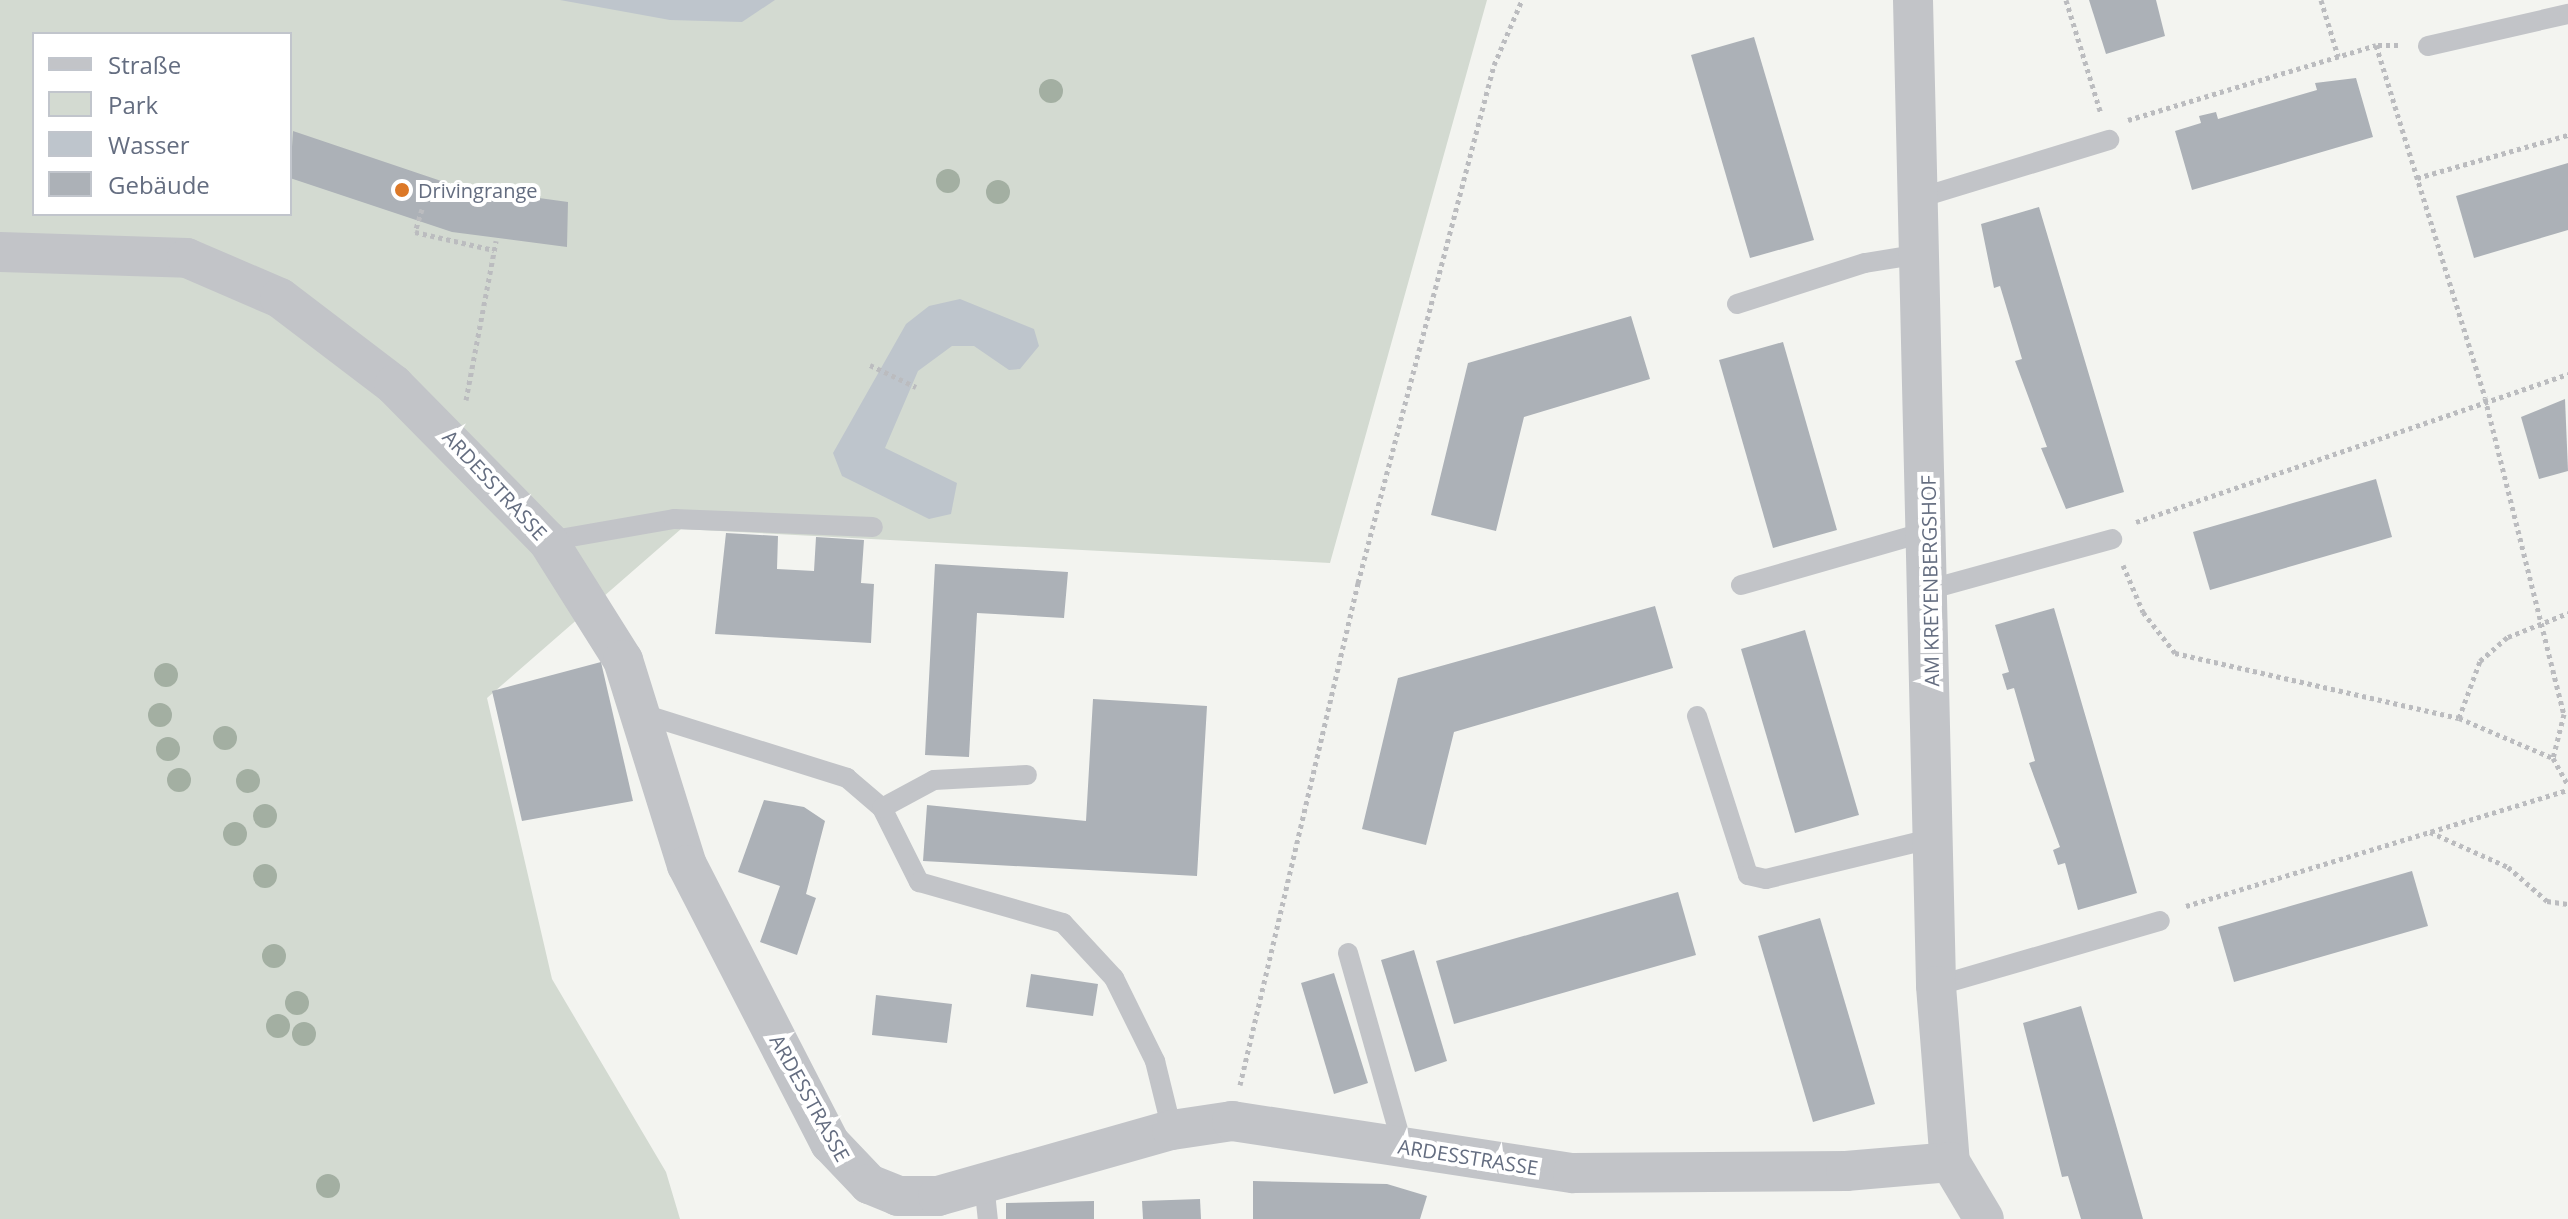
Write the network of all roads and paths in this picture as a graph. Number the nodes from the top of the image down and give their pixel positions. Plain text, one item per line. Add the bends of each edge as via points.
1 (1522, 0) edge
2 (1913, 0) edge
3 (2066, 0) edge
4 (2321, 0) edge
5 (2568, 14) edge
6 (2376, 45) junction
7 (2428, 46) joint
8 (2338, 56) junction
9 (2568, 135) edge
10 (2109, 140) junction
11 (2417, 178) junction
12 (1919, 198) junction
13 (422, 209) dead end
14 (496, 241) dead end
15 (494, 250) junction
16 (0, 252) edge
17 (1921, 254) junction
18 (1737, 304) dead end
19 (870, 365) dead end
20 (2568, 374) edge
21 (916, 387) dead end
22 (2485, 398) junction
23 (451, 438) junction
24 (873, 527) dead end
25 (1929, 531) junction
26 (2112, 539) junction
27 (548, 541) junction
28 (1741, 585) dead end
29 (1931, 589) junction
30 (2568, 613) edge
31 (2540, 622) junction
32 (640, 713) junction
33 (1697, 716) dead end
34 (2459, 718) junction
35 (2553, 758) junction
36 (1027, 775) dead end
37 (2568, 787) edge
38 (882, 808) junction
39 (2430, 832) junction
40 (1934, 838) junction
41 (2568, 904) edge
42 (2160, 921) joint
43 (1348, 953) dead end
44 (1936, 986) junction
45 (1232, 1121) junction
46 (1172, 1130) junction
47 (1403, 1147) junction
48 (1950, 1162) junction
49 (986, 1201) edge
50 (891, 1207) edge
51 (1984, 1219) edge

1 - 45 path via 1494,65 1358,583
2 - 12 street, AM KREYENBERGSHOF
3 - 10 path
4 - 8 path
5 - 7 lane
6 - 7 path
6 - 8 path
6 - 11 path
8 - 10 path via 2123,121
9 - 11 path
10 - 12 lane
11 - 22 path
12 - 17 street, AM KREYENBERGSHOF
13 - 15 path via 418,233
14 - 15 path
15 - 23 path via 464,413
16 - 23 street, ARDESSTRASSE via 162,255 239,278 328,332
17 - 18 lane via 1865,263
17 - 25 street, AM KREYENBERGSHOF
19 - 21 path
20 - 22 path
22 - 26 path via 2472,412 2143,516
22 - 31 path
23 - 27 street, ARDESSTRASSE
24 - 27 lane via 674,519
25 - 28 lane
25 - 29 street, AM KREYENBERGSHOF
26 - 29 lane
26 - 34 path via 2143,612 2175,653
27 - 32 street, ARDESSTRASSE via 623,660
29 - 40 street, AM KREYENBERGSHOF
30 - 31 path
31 - 34 path via 2480,661
31 - 35 path via 2564,714
32 - 38 lane via 847,778
32 - 50 street, ARDESSTRASSE via 687,865 830,1143 847,1167
33 - 40 lane via 1748,875 1766,879
34 - 35 path
35 - 37 path
36 - 38 lane via 934,780
37 - 39 path
38 - 46 lane via 919,882 1063,923 1114,978 1155,1061
39 - 41 path via 2508,867 2547,901
39 - 42 path via 2168,912
40 - 44 street, AM KREYENBERGSHOF
42 - 44 lane
43 - 47 lane
44 - 48 street, AM KREYENBERGSHOF
45 - 46 street, ARDESSTRASSE
45 - 47 street, ARDESSTRASSE
46 - 49 street, ARDESSTRASSE
47 - 48 street, ARDESSTRASSE via 1573,1173 1846,1171
48 - 51 street
49 - 50 street, ARDESSTRASSE via 938,1196

